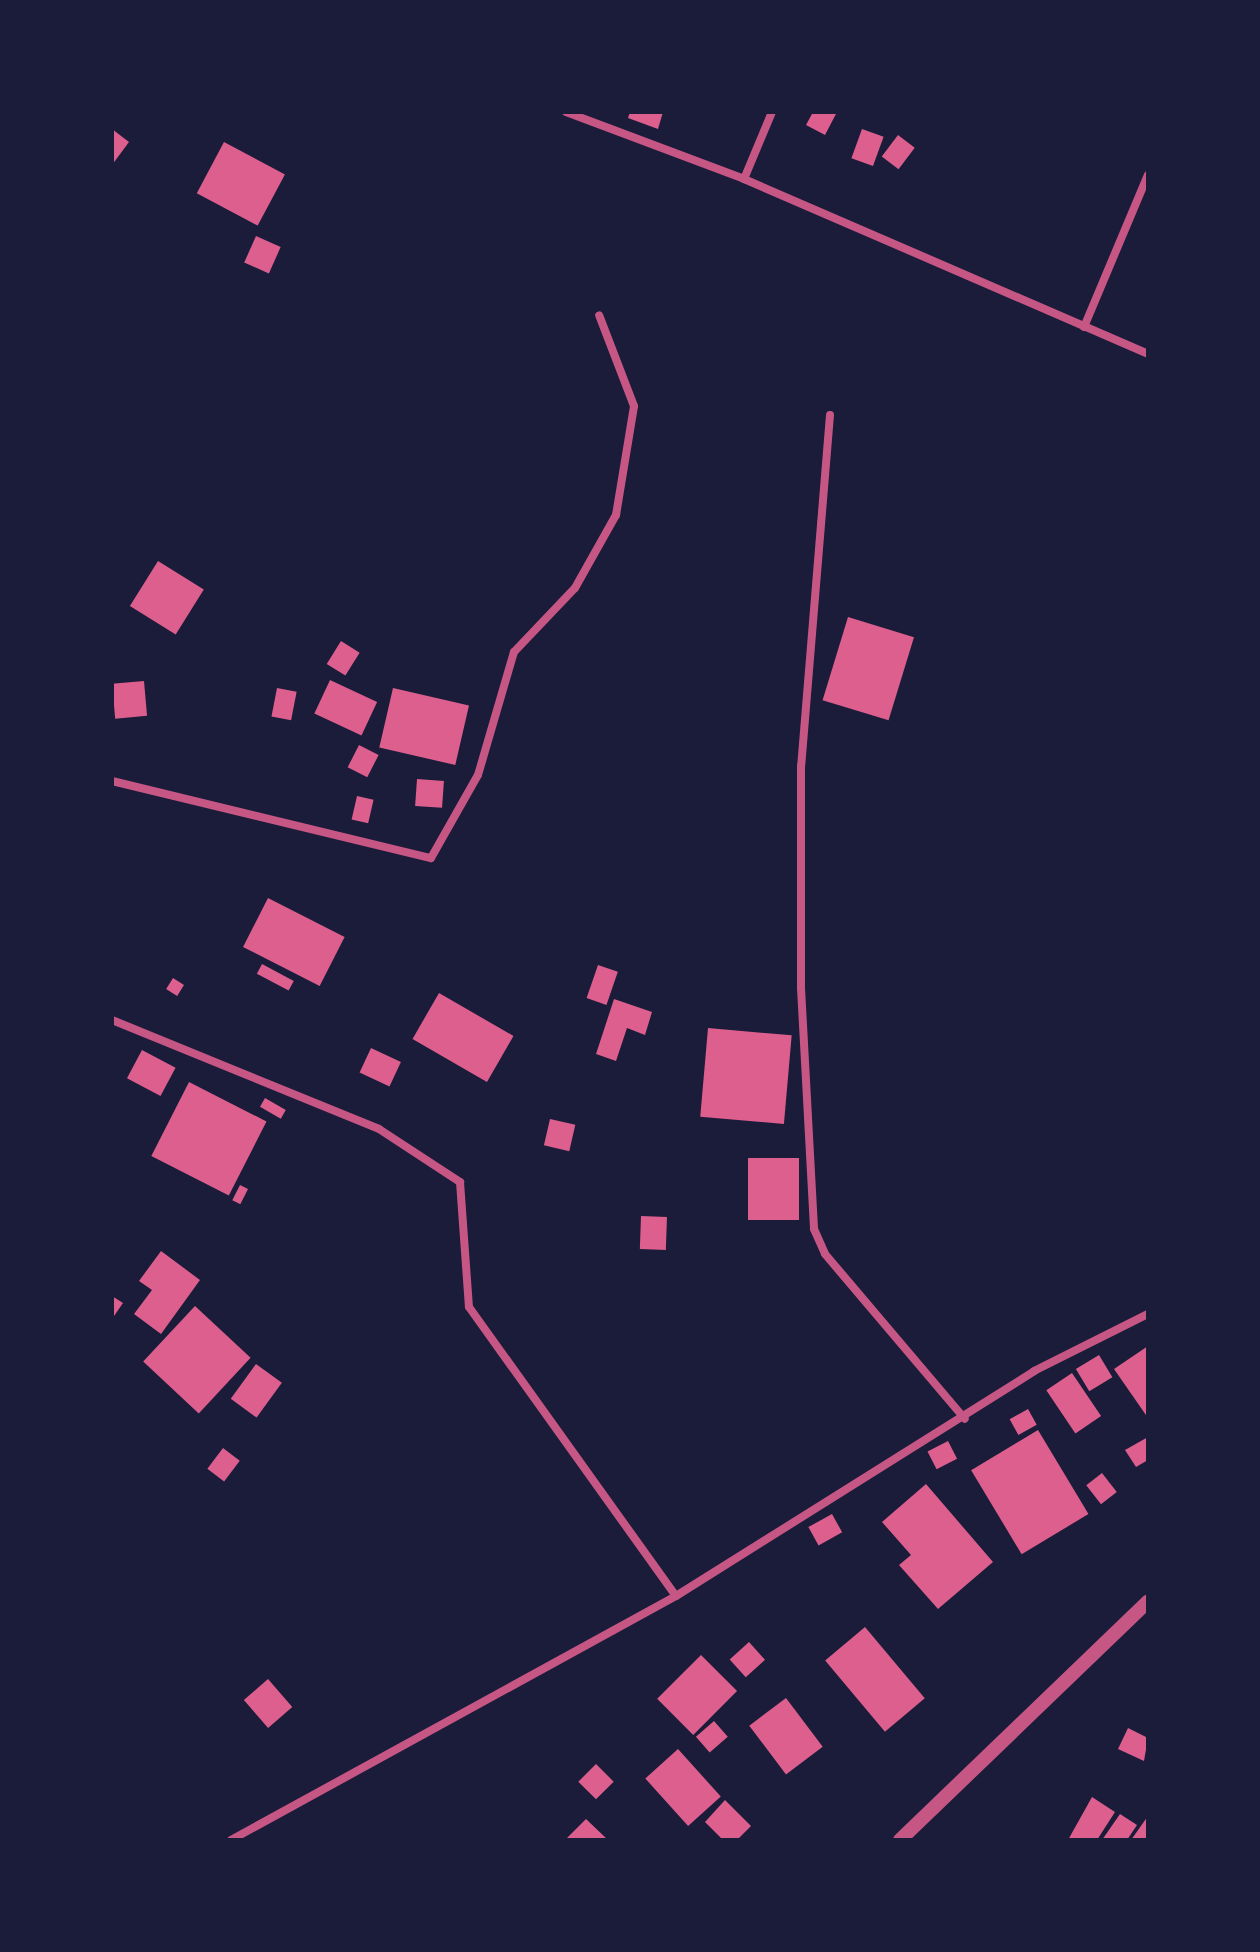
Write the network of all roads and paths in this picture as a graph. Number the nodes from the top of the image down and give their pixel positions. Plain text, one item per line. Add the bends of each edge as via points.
1 (566, 112) edge
2 (772, 112) edge
3 (1148, 175) edge
4 (744, 179) junction
5 (599, 315) dead end
6 (1084, 327) junction
7 (1148, 354) edge
8 (830, 415) dead end
9 (112, 781) edge
10 (112, 1020) edge
11 (1148, 1314) edge
12 (965, 1419) junction
13 (676, 1596) junction
14 (1148, 1601) edge
15 (231, 1840) edge
16 (900, 1840) edge

1 - 4 street
2 - 4 street
3 - 6 street
4 - 6 street
5 - 9 street via 634,406 616,515 575,588 514,652 478,775 431,858
6 - 7 street
8 - 12 street via 801,766 801,988 814,1229 825,1254
10 - 13 street via 379,1129 460,1182 469,1307
11 - 12 street via 1034,1371
12 - 13 street
13 - 15 street
14 - 16 street

